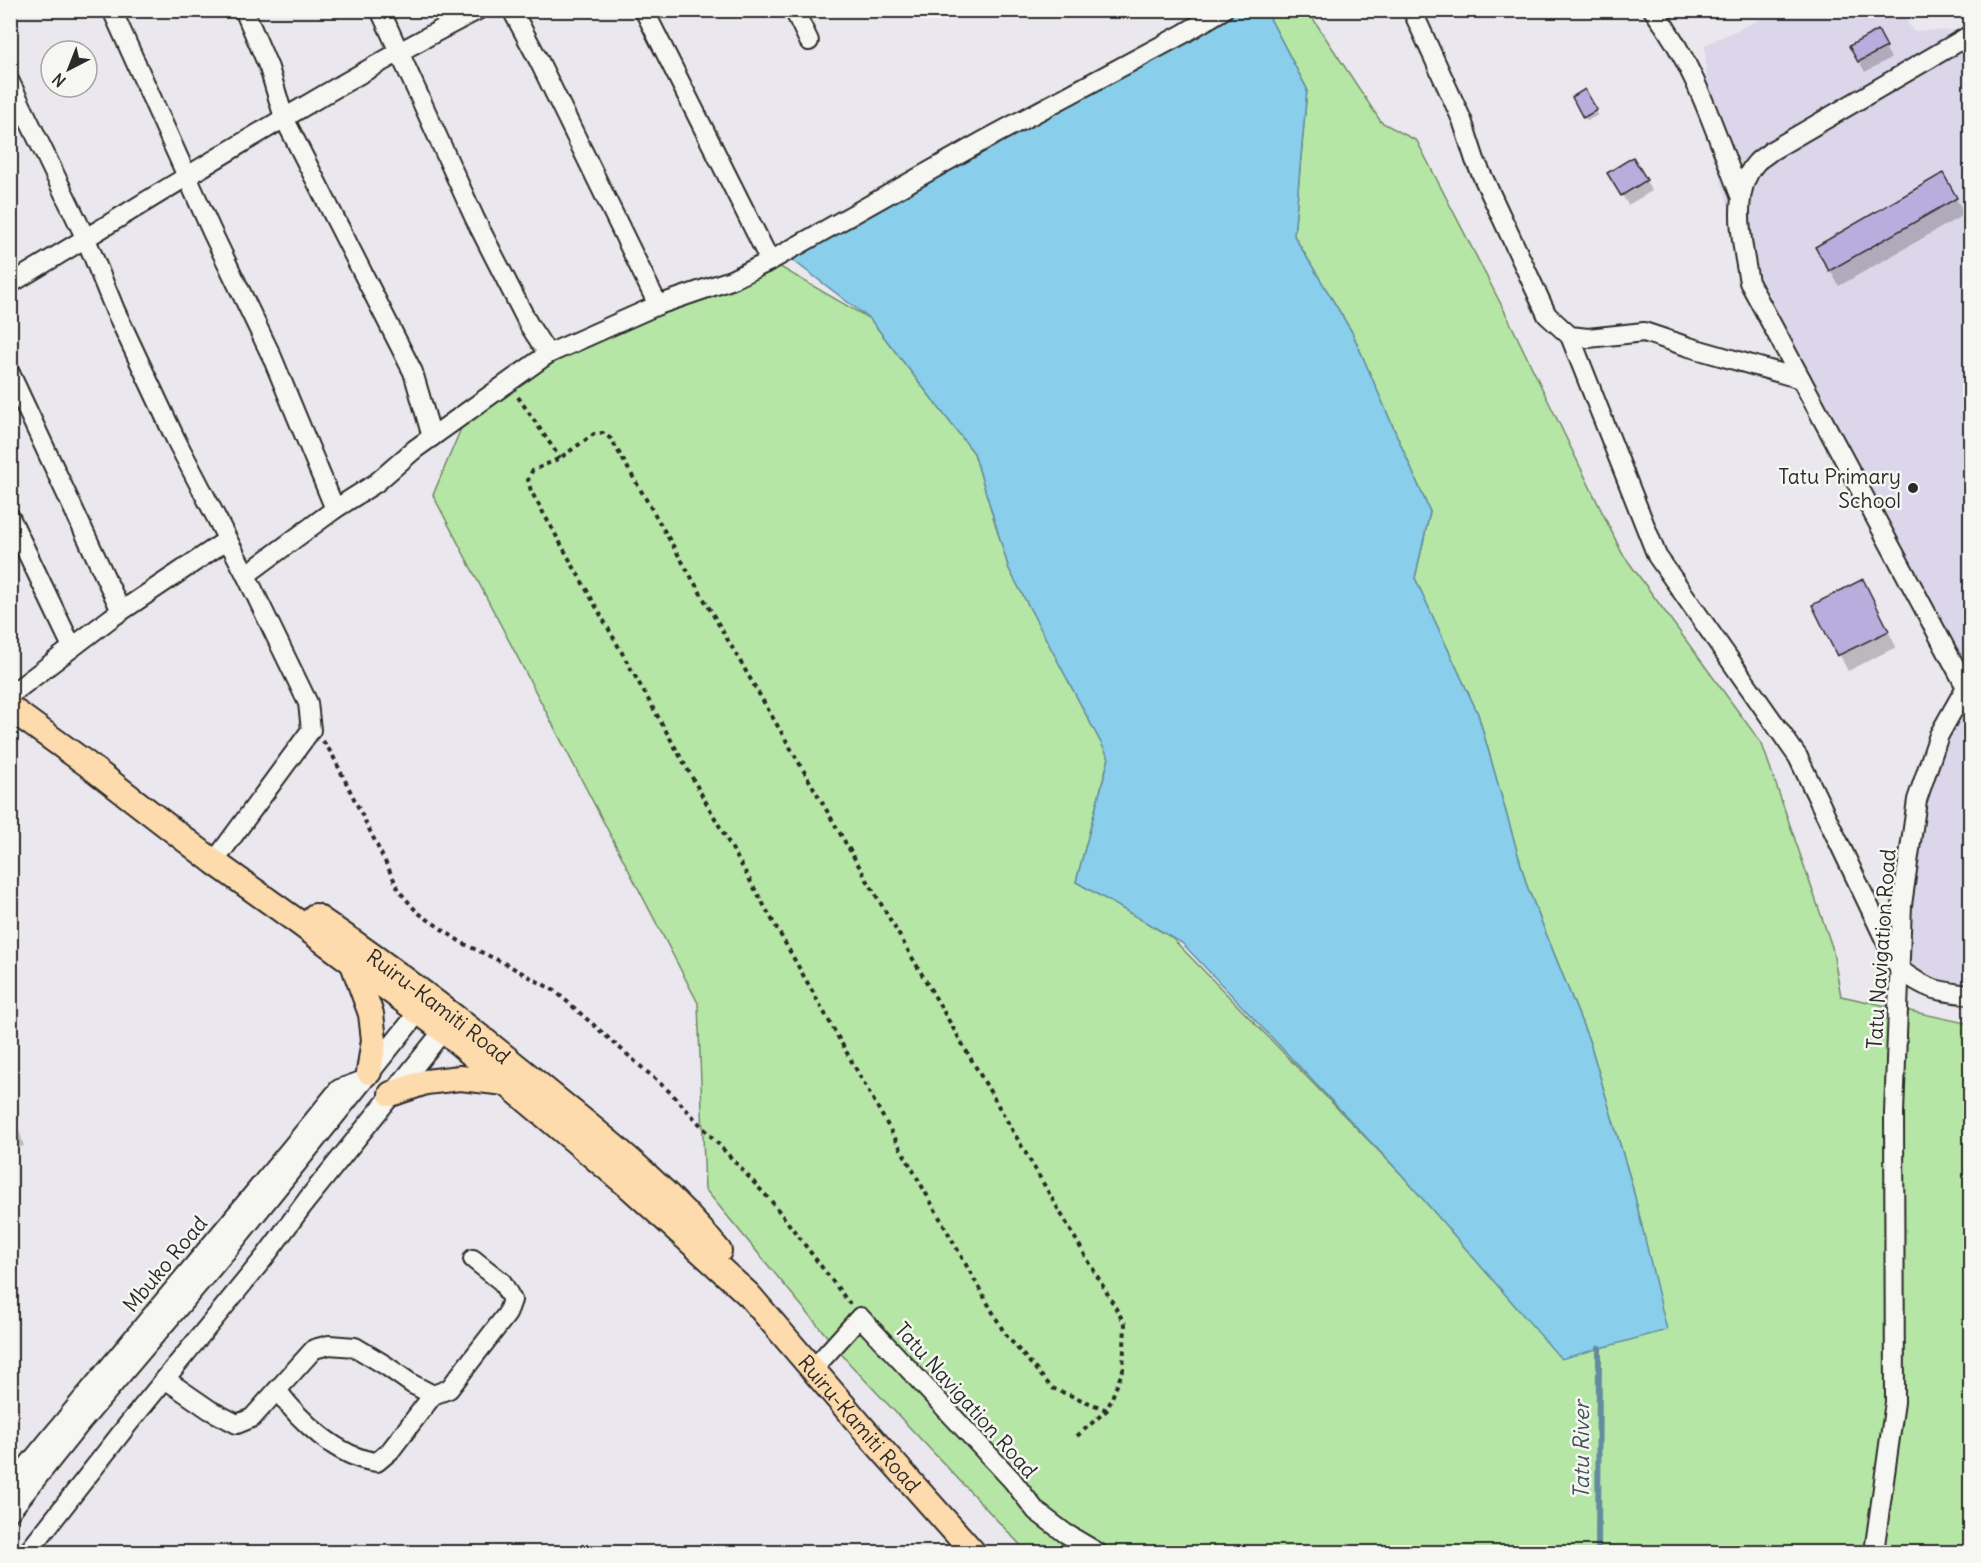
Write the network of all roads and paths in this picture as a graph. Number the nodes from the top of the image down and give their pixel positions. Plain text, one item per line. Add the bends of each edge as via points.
1 (112, 10) edge
2 (244, 10) edge
3 (380, 10) edge
4 (477, 10) edge
5 (512, 10) edge
6 (644, 10) edge
7 (794, 10) edge
8 (1223, 10) edge
9 (1412, 10) edge
10 (1653, 10) edge
11 (1971, 34) edge
12 (809, 41) dead end
13 (398, 51) junction
14 (10, 82) edge
15 (284, 118) junction
16 (187, 176) junction
17 (1741, 198) junction
18 (86, 239) junction
19 (770, 261) junction
20 (10, 284) edge
21 (658, 305) junction
22 (1570, 336) junction
23 (548, 354) junction
24 (10, 373) edge
25 (1801, 379) junction
26 (509, 384) junction
27 (432, 437) junction
28 (560, 458) junction
29 (335, 509) junction
30 (10, 517) edge
31 (227, 540) junction
32 (246, 575) junction
33 (121, 611) junction
34 (72, 647) junction
35 (1968, 686) edge
36 (10, 695) edge
37 (10, 708) edge
38 (311, 730) junction
39 (218, 858) junction
40 (353, 963) junction
41 (1899, 969) junction
42 (1971, 995) edge
43 (424, 1005) junction
44 (449, 1024) junction
45 (365, 1076) junction
46 (506, 1083) junction
47 (391, 1094) junction
48 (348, 1098) junction
49 (372, 1118) junction
50 (473, 1260) dead end
51 (749, 1295) junction
52 (860, 1317) junction
53 (813, 1369) junction
54 (165, 1379) junction
55 (277, 1389) junction
56 (433, 1395) junction
57 (1107, 1410) junction
58 (1077, 1436) dead end
59 (10, 1487) edge
60 (10, 1512) edge
61 (28, 1552) edge
62 (973, 1552) edge
63 (1097, 1552) edge
64 (1874, 1552) edge

1 - 16 street
2 - 15 street via 269,68
3 - 13 street
4 - 13 street
5 - 21 street
6 - 19 street
7 - 12 street
8 - 19 street
9 - 22 street via 1462,120 1475,160 1547,315
10 - 17 street via 1670,32 1698,90
11 - 17 street, Tatu Navigation Road via 1771,151 1756,163
13 - 15 street
13 - 23 street via 500,272
14 - 18 street
15 - 16 street
15 - 27 street via 413,372
16 - 18 street
16 - 29 street via 272,357
17 - 25 street, Tatu Navigation Road via 1740,226 1749,282
18 - 20 street
18 - 31 street via 176,440
19 - 21 street via 731,280
21 - 23 street
22 - 25 street via 1644,332
22 - 41 street via 1657,556 1798,757
23 - 26 street
24 - 33 street
25 - 35 street, Tatu Navigation Road
26 - 27 street
26 - 28 path
27 - 29 street via 376,483
28 - 57 path via 532,471 528,480 531,491 1005,1334 1052,1388
28 - 57 path via 594,434 603,433 611,439 1125,1324 1123,1370
29 - 32 street
30 - 34 street
31 - 32 street
31 - 33 street
32 - 38 street via 308,703
33 - 34 street
34 - 36 street
35 - 41 street, Tatu Navigation Road via 1939,735 1917,800 1902,905
37 - 39 main road, Ruiru-Kamiti Road
38 - 39 street
38 - 52 path via 332,754 400,892 417,912 462,943 555,991 671,1093 772,1202
39 - 40 main road, Ruiru-Kamiti Road
39 - 43 main road, Ruiru-Kamiti Road via 346,937
40 - 43 main road, Ruiru-Kamiti Road
40 - 45 main road via 371,1014 374,1040
41 - 42 street via 1937,992
41 - 64 street, Tatu Navigation Road via 1894,1113 1895,1402
43 - 44 main road, Ruiru-Kamiti Road
43 - 45 street
44 - 46 main road, Ruiru-Kamiti Road
44 - 47 street
44 - 51 main road, Ruiru-Kamiti Road via 536,1081 624,1155 709,1238
45 - 48 street
45 - 59 street, Mbuko Road via 339,1089
46 - 47 main road via 460,1078 426,1082
46 - 51 main road, Ruiru-Kamiti Road
47 - 49 street
48 - 49 street
48 - 60 street
49 - 54 street
50 - 56 street via 502,1282 512,1300 507,1314 449,1389
51 - 53 main road, Ruiru-Kamiti Road
52 - 53 street
52 - 63 street, Tatu Navigation Road via 1012,1480 1036,1511
53 - 62 main road, Ruiru-Kamiti Road
54 - 55 street via 237,1424 252,1418
54 - 61 street
55 - 56 street via 314,1349 329,1345 355,1347
55 - 56 street via 291,1408 342,1450 361,1460 377,1462
57 - 58 path

